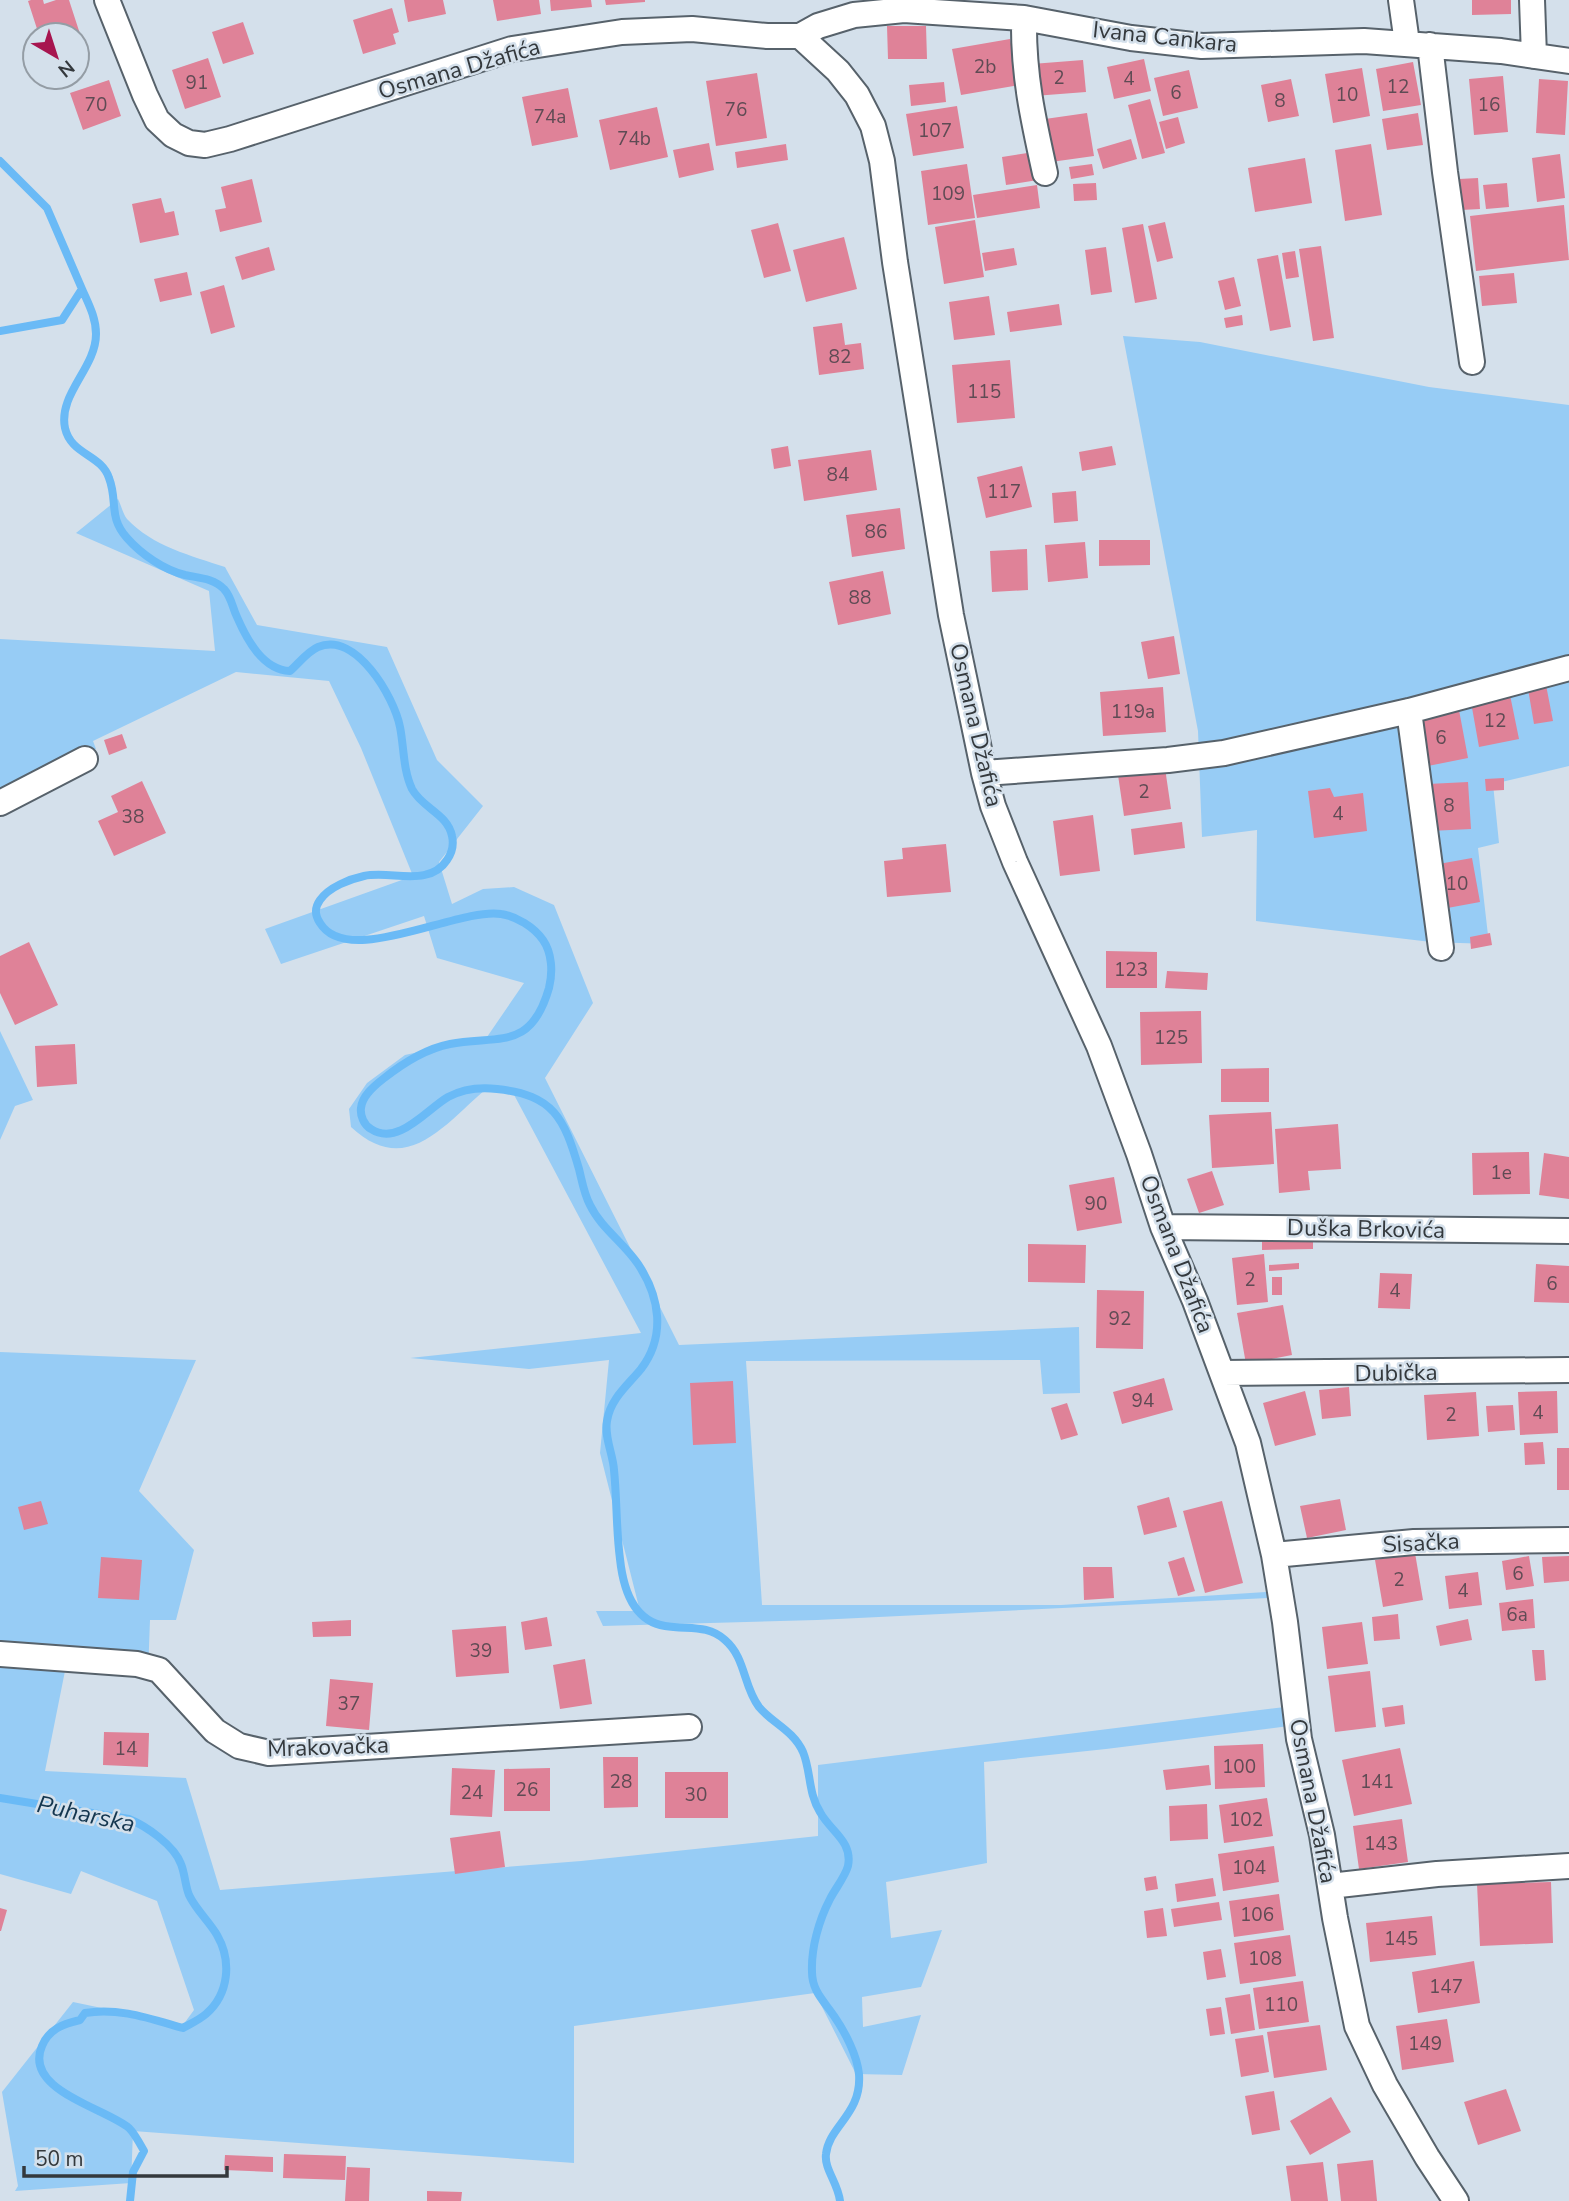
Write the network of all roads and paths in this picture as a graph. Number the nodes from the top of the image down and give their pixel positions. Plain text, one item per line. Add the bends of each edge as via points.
1 (107, 0) edge
2 (1401, 0) edge
3 (1532, 0) edge
4 (1024, 18) junction
5 (800, 36) junction
6 (1418, 44) junction
7 (1534, 56) junction
8 (1569, 61) edge
9 (1045, 173) dead end
10 (1472, 362) dead end
11 (1569, 668) edge
12 (1409, 712) junction
13 (85, 759) dead end
14 (984, 772) junction
15 (0, 803) edge
16 (1441, 948) dead end
17 (1163, 1227) junction
18 (1569, 1231) edge
19 (1569, 1370) edge
20 (1223, 1373) junction
21 (1569, 1540) edge
22 (1273, 1555) junction
23 (0, 1654) edge
24 (689, 1727) dead end
25 (1569, 1866) edge
26 (1330, 1886) junction
27 (1456, 2201) edge

1 - 5 street, Osmana Džafića via 157,120 173,135 205,145 512,49 622,32 692,29
2 - 6 street
3 - 7 street
4 - 5 street, Ivana Cankara via 904,10 853,15
4 - 6 street, Ivana Cankara via 1202,46
4 - 9 street via 1024,59
5 - 14 street, Osmana Džafića via 857,95 873,126 882,162 951,615
6 - 7 street, Ivana Cankara
6 - 10 street via 1445,172
7 - 8 street, Ivana Cankara
11 - 12 street
12 - 14 street via 1224,753
12 - 16 street
13 - 15 street
14 - 17 street, Osmana Džafića via 1015,862 1099,1046
17 - 18 street, Duška Brkovića
17 - 20 street, Osmana Džafića
19 - 20 street, Dubička
20 - 22 street, Osmana Džafića via 1248,1443
21 - 22 street, Sisačka via 1414,1542
22 - 26 street, Osmana Džafića via 1299,1739
23 - 24 street, Mrakovačka via 136,1664 159,1670 215,1731 239,1746 269,1753
25 - 26 street
26 - 27 street, Osmana Džafića via 1357,2026 1385,2085

